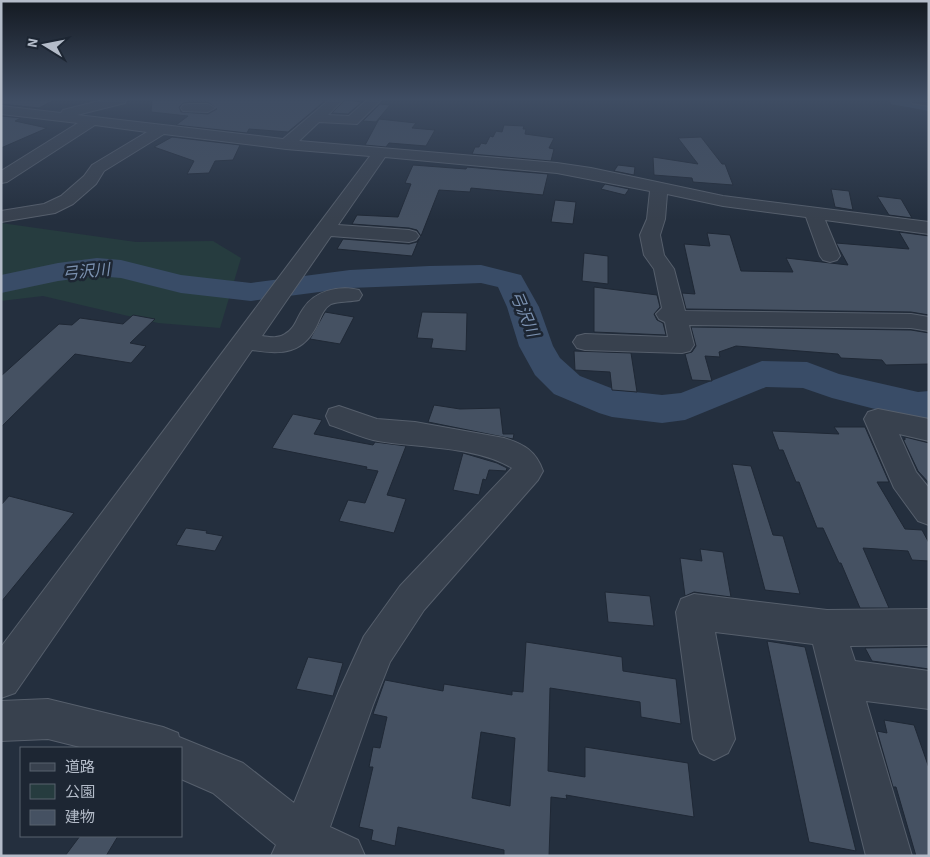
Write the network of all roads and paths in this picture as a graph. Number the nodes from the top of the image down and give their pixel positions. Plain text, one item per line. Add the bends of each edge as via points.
1 (62, 140) edge
2 (144, 140) edge
3 (250, 140) edge
4 (291, 140) edge
5 (286, 144) junction
6 (380, 154) junction
7 (1, 178) edge
8 (659, 188) junction
9 (814, 214) junction
10 (1, 217) edge
11 (929, 228) edge
12 (325, 230) junction
13 (409, 236) dead end
14 (830, 256) dead end
15 (351, 295) dead end
16 (671, 316) junction
17 (929, 324) edge
18 (246, 341) junction
19 (585, 342) dead end
20 (339, 416) dead end
21 (929, 430) edge
22 (929, 511) edge
23 (929, 627) edge
24 (827, 628) junction
25 (842, 678) junction
26 (1, 679) edge
27 (929, 690) edge
28 (1, 721) edge
29 (714, 740) dead end
30 (159, 747) edge
31 (182, 757) edge
32 (313, 850) edge
33 (888, 856) edge

1 - 7 street
2 - 10 street via 98,168 90,180 67,200 49,209
3 - 5 street
4 - 5 street
5 - 6 street
6 - 8 street via 528,164 591,173
6 - 12 street
8 - 9 street
8 - 16 street via 656,219 650,235 654,255 664,269
9 - 11 street
9 - 14 street
12 - 13 street
12 - 18 street
15 - 18 street via 333,297 318,304 295,341 282,345
16 - 17 street
16 - 19 street via 682,345
18 - 26 street
20 - 32 street via 378,430 416,433 504,449 525,462 528,471 412,598 377,648 353,705
21 - 22 street via 878,419 904,479
23 - 24 street
24 - 25 street
24 - 29 street via 694,612
25 - 27 street
25 - 33 street
28 - 30 street via 48,718
31 - 32 street via 228,778

